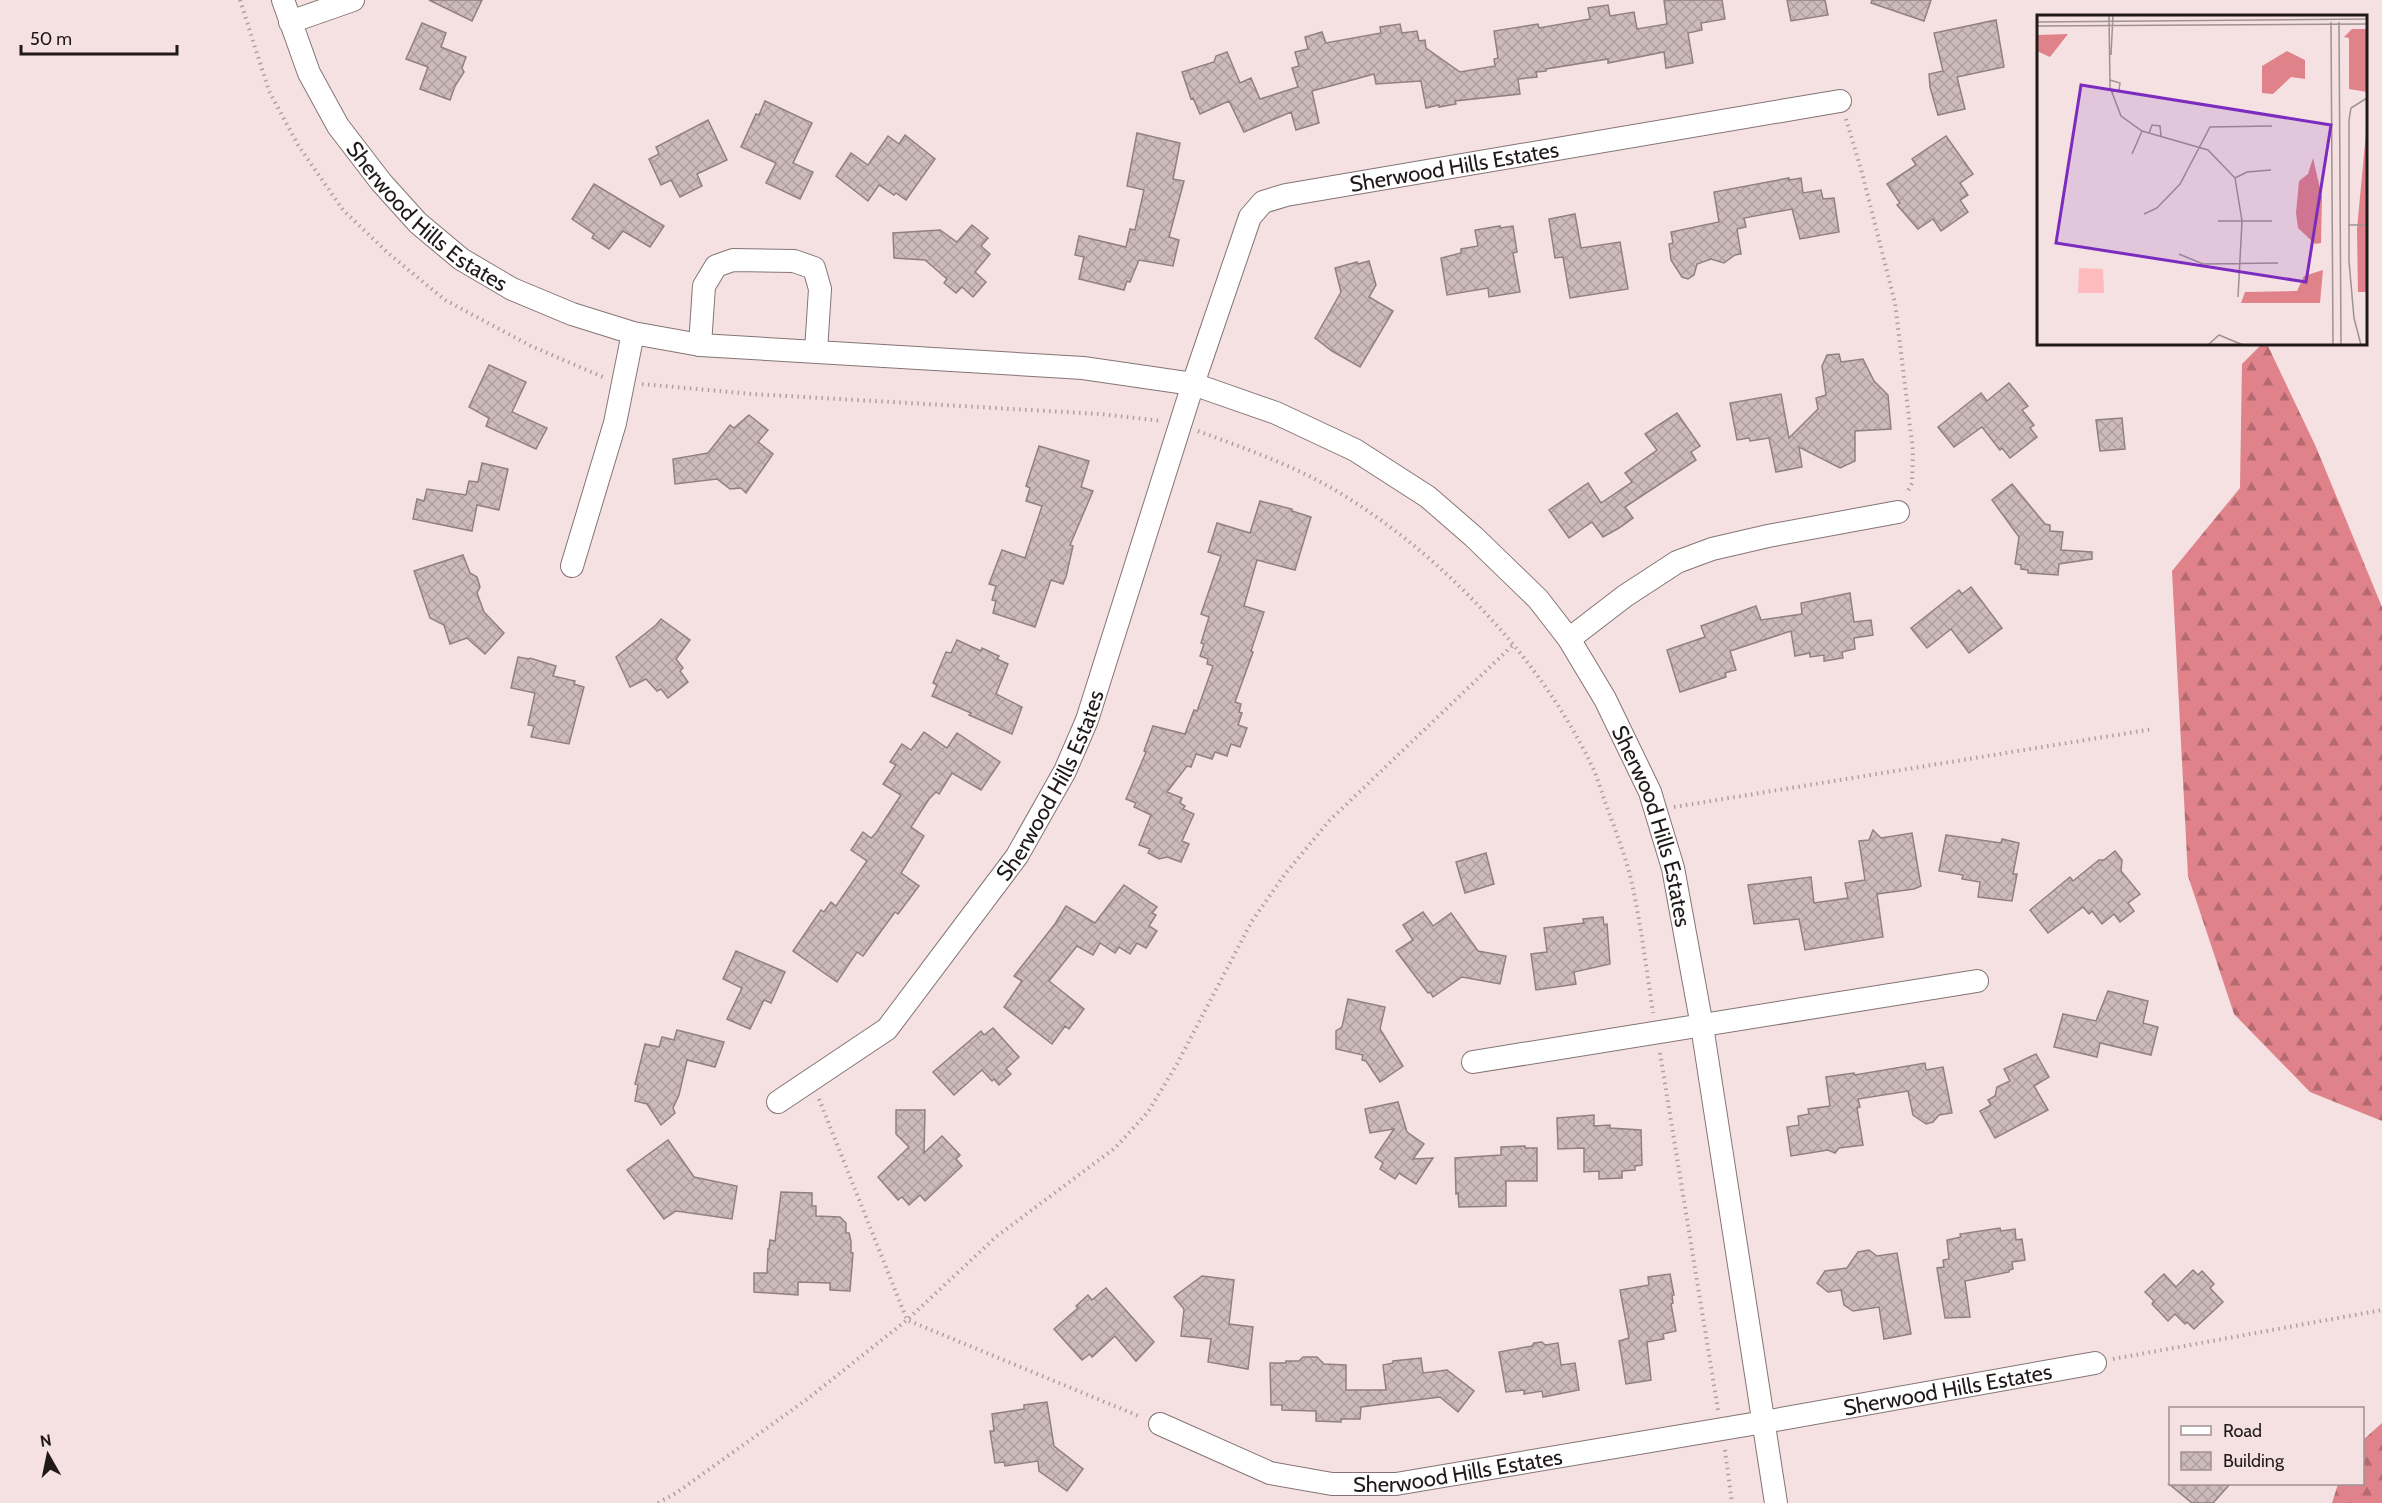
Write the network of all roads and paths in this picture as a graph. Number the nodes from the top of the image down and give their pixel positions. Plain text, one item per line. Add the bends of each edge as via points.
1 (283, 0) edge
2 (353, 0) edge
3 (290, 22) junction
4 (1840, 101) joint
5 (633, 333) junction
6 (700, 345) junction
7 (816, 351) junction
8 (644, 384) dead end
9 (1193, 384) junction
10 (1164, 421) dead end
11 (1193, 430) dead end
12 (1898, 512) joint
13 (572, 566) dead end
14 (1569, 639) junction
15 (1514, 644) junction
16 (2153, 729) dead end
17 (1655, 810) junction
18 (1977, 981) dead end
19 (1655, 1024) dead end
20 (1702, 1026) junction
21 (1659, 1052) dead end
22 (1473, 1062) dead end
23 (812, 1079) junction
24 (778, 1102) dead end
25 (2382, 1310) edge
26 (907, 1320) junction
27 (2095, 1363) joint
28 (1720, 1417) dead end
29 (1764, 1422) junction
30 (1160, 1424) joint
31 (1724, 1447) dead end
32 (658, 1503) edge
33 (1732, 1503) edge
34 (1776, 1503) edge

1 - 3 street, Sherwood Hills Estates
2 - 3 street
3 - 5 street, Sherwood Hills Estates via 309,73 338,126 418,223 461,258 512,289
4 - 9 street, Sherwood Hills Estates via 1263,202 1250,217
4 - 12 path via 1895,303 1913,451 1912,483
5 - 6 street, Sherwood Hills Estates
5 - 13 street via 615,423
6 - 7 street, Sherwood Hills Estates
6 - 7 street via 704,286 716,266 733,260 794,261 814,268 820,289
7 - 9 street, Sherwood Hills Estates via 1083,368
8 - 10 path
9 - 14 street, Sherwood Hills Estates via 1276,413 1354,450 1428,496 1538,599
9 - 23 street, Sherwood Hills Estates via 1087,720 1065,771 1017,856 886,1029
11 - 15 path via 1249,449 1334,490 1401,535
12 - 14 street via 1767,536 1677,562
14 - 17 street, Sherwood Hills Estates via 1605,699
15 - 19 path via 1592,764 1634,891
15 - 26 path via 1329,821 1285,874 1252,921 1148,1112 1115,1148 997,1236
16 - 17 path
17 - 20 street, Sherwood Hills Estates via 1673,868
18 - 20 street
20 - 22 street
20 - 29 street, Sherwood Hills Estates
21 - 28 path
23 - 24 street, Sherwood Hills Estates
23 - 26 path
25 - 27 path
26 - 30 path
26 - 32 path via 806,1400
27 - 29 street, Sherwood Hills Estates
29 - 30 street, Sherwood Hills Estates via 1396,1484 1332,1484 1270,1473
29 - 34 street, Sherwood Hills Estates
31 - 33 path

